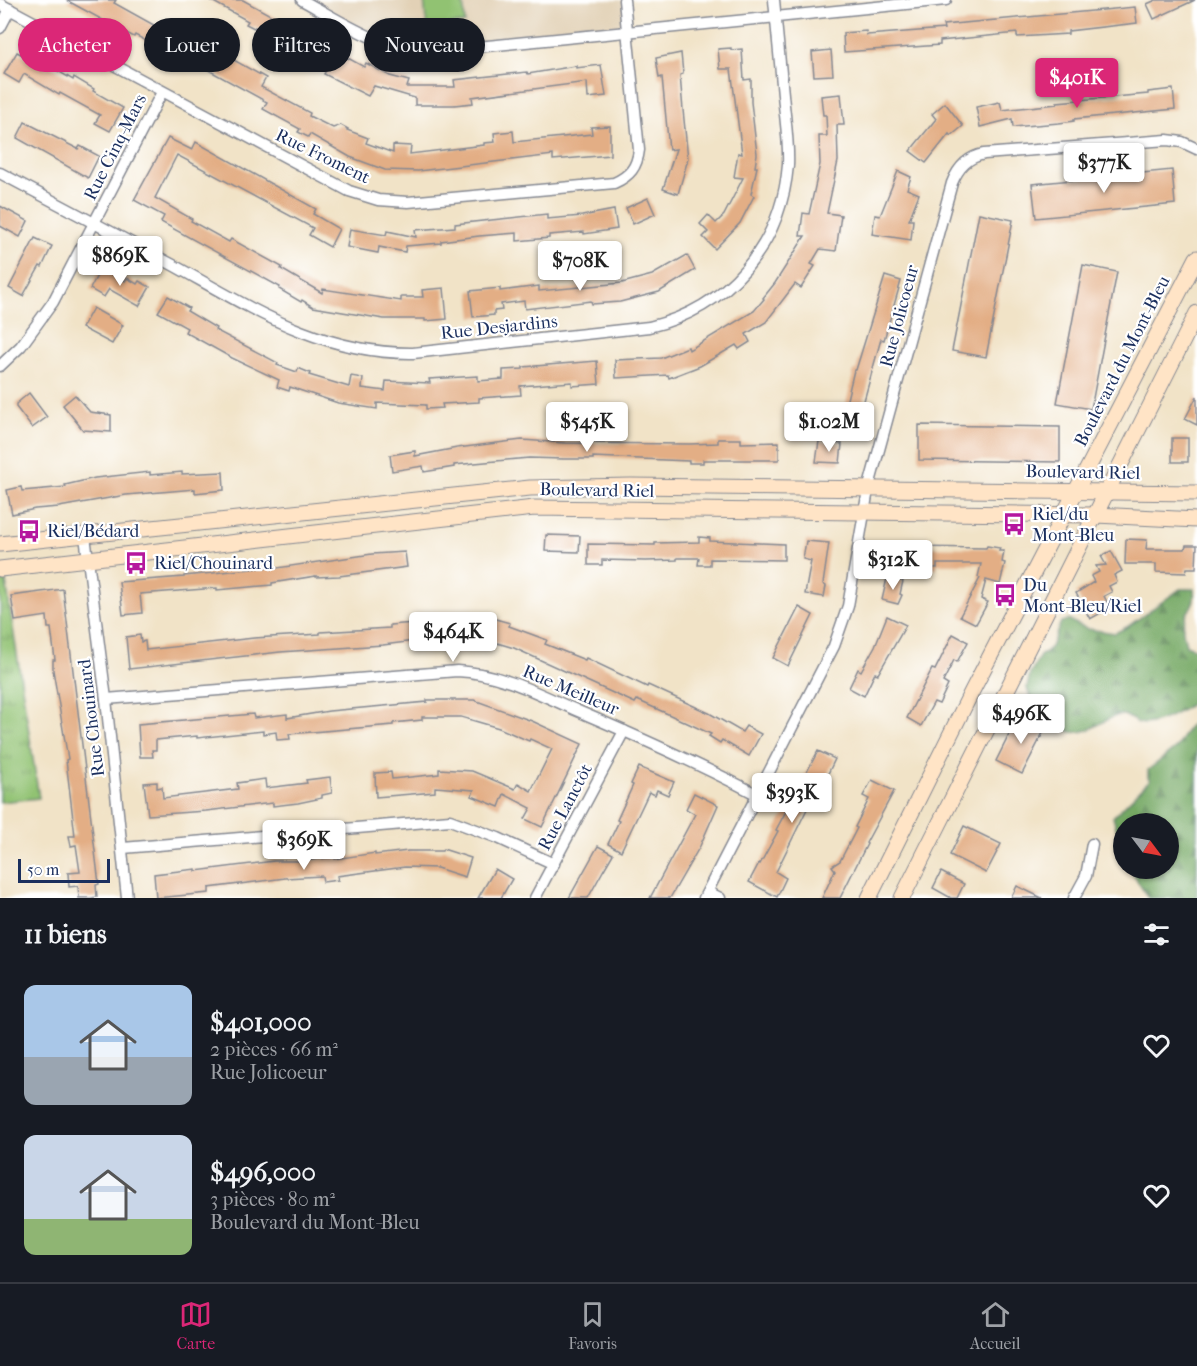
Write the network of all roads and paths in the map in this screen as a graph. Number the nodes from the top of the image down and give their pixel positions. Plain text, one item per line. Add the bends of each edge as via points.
1 (302, 0) edge
2 (624, 0) edge
3 (774, 0) edge
4 (946, 0) edge
5 (5, 6) edge
6 (776, 17) junction
7 (0, 28) edge
8 (628, 31) junction
9 (162, 92) junction
10 (1197, 149) edge
11 (0, 173) edge
12 (95, 224) junction
13 (1197, 258) edge
14 (1197, 313) edge
15 (0, 366) edge
16 (868, 490) junction
17 (1078, 490) junction
18 (493, 491) junction
19 (1108, 491) junction
20 (1197, 493) edge
21 (495, 512) junction
22 (865, 513) junction
23 (1064, 515) junction
24 (1096, 515) junction
25 (1197, 520) edge
26 (85, 536) junction
27 (0, 544) edge
28 (89, 559) junction
29 (0, 569) edge
30 (106, 699) junction
31 (624, 731) junction
32 (758, 795) junction
33 (1092, 843) dead end
34 (123, 848) junction
35 (554, 864) junction
36 (706, 895) edge
37 (127, 898) edge
38 (535, 898) edge
39 (720, 898) edge
40 (869, 898) edge
41 (902, 898) edge
42 (1074, 898) edge

1 - 8 street via 381,42 411,51
2 - 8 street, Rue Froment
3 - 6 street, Rue Desjardins
4 - 6 street
5 - 7 street
5 - 9 street, Rue Froment
6 - 8 street
6 - 12 street, Rue Desjardins via 788,162 776,217 760,249 737,278 699,309 667,322 631,330 413,353 375,352 328,342 282,324
8 - 9 street, Rue Froment via 638,162 614,183 408,201 378,200 349,191
9 - 12 street, Rue Cinq-Mars
10 - 16 street, Rue Jolicoeur via 1167,140 984,154 962,165 952,183
11 - 12 street, Rue Desjardins
12 - 15 street, Rue Cinq-Mars via 44,316
13 - 17 street, Boulevard du Mont-Bleu
14 - 19 street
16 - 17 street, Boulevard Riel
16 - 18 street, Boulevard Riel via 571,486
16 - 22 street, Rue Jolicoeur
17 - 19 street, Boulevard Riel
17 - 23 street, Boulevard du Mont-Bleu
18 - 21 street
18 - 26 street, Boulevard Riel
19 - 20 street, Boulevard Riel
19 - 24 street
21 - 22 street, Boulevard Riel via 572,508
21 - 28 street, Boulevard Riel
22 - 23 street, Boulevard Riel
22 - 32 street, Rue Jolicoeur via 841,628
23 - 24 street, Boulevard Riel
23 - 40 street, Boulevard du Mont-Bleu
24 - 25 street, Boulevard Riel
24 - 41 street
26 - 27 street, Boulevard Riel
26 - 28 street, Rue Chouinard
28 - 29 street, Boulevard Riel
28 - 30 street, Rue Chouinard
30 - 31 street, Rue Meilleur via 476,672 511,682
30 - 34 street, Rue Chouinard
31 - 32 street, Rue Meilleur
31 - 35 street, Rue Lanctôt
32 - 36 street, Rue Jolicoeur
33 - 42 street via 1086,876
34 - 35 street via 450,820
34 - 37 street, Rue Chouinard
35 - 38 street, Rue Lanctôt
36 - 39 street

